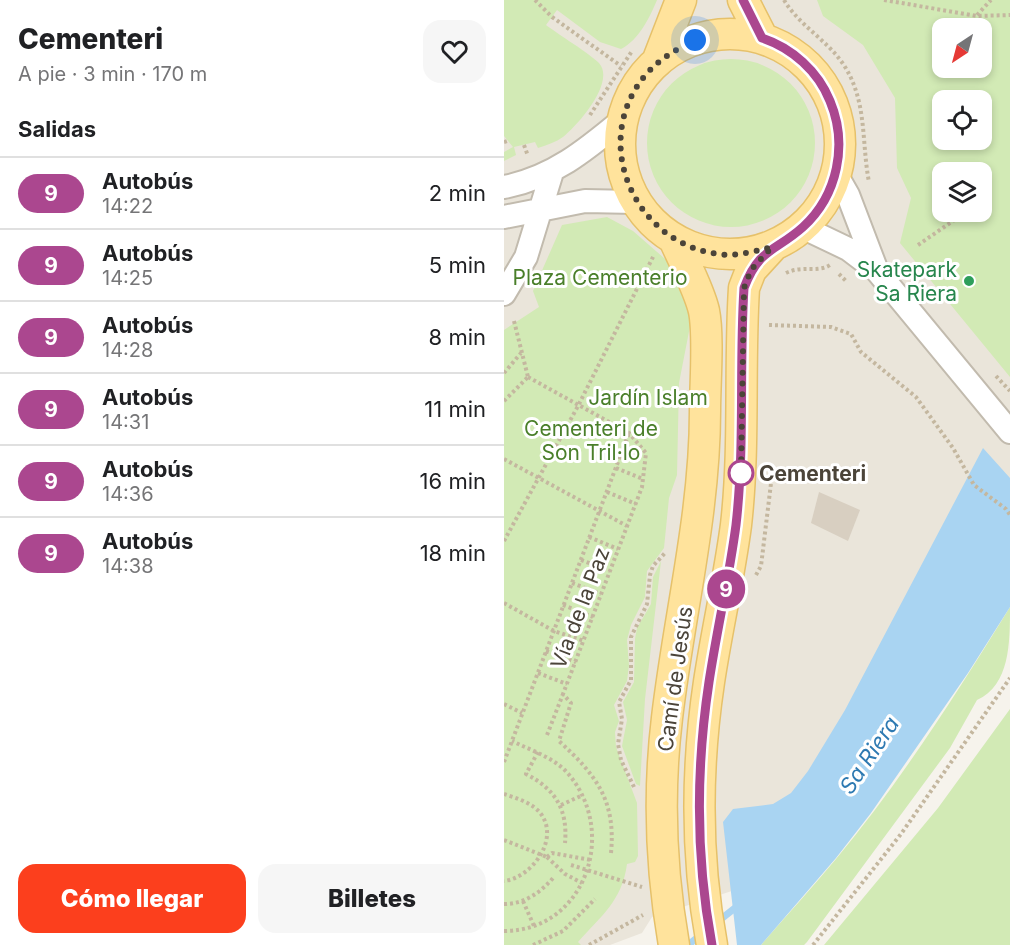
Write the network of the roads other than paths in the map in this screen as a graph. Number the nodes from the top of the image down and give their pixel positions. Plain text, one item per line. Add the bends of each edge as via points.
1 (681, 0) edge
2 (743, 0) edge
3 (762, 38) junction
4 (646, 54) junction
5 (622, 120) junction
6 (552, 172) junction
7 (836, 174) junction
8 (504, 187) edge
9 (635, 202) junction
10 (539, 212) junction
11 (504, 217) edge
12 (802, 227) junction
13 (664, 247) junction
14 (772, 247) junction
15 (877, 271) junction
16 (504, 294) edge
17 (1010, 432) edge
18 (674, 945) edge
19 (712, 945) edge

1 - 4 main road
2 - 3 main road
3 - 4 main road via 717,34
3 - 7 main road via 792,52 817,75 826,90 837,123 840,157
4 - 5 main road
5 - 6 street via 584,152
5 - 9 main road via 623,173
6 - 8 street
6 - 10 street
7 - 12 main road via 823,203
7 - 15 street
9 - 10 street via 585,201
9 - 13 main road via 655,225
10 - 11 street
10 - 16 street via 526,257
12 - 14 main road
12 - 15 street via 848,249
13 - 14 main road via 718,254
13 - 18 main road, Camí de Jesús via 704,310 705,418 697,535 664,744 662,824
14 - 19 main road, Camí de Jesús via 751,270 744,288 741,472 701,760 700,838
15 - 17 street

